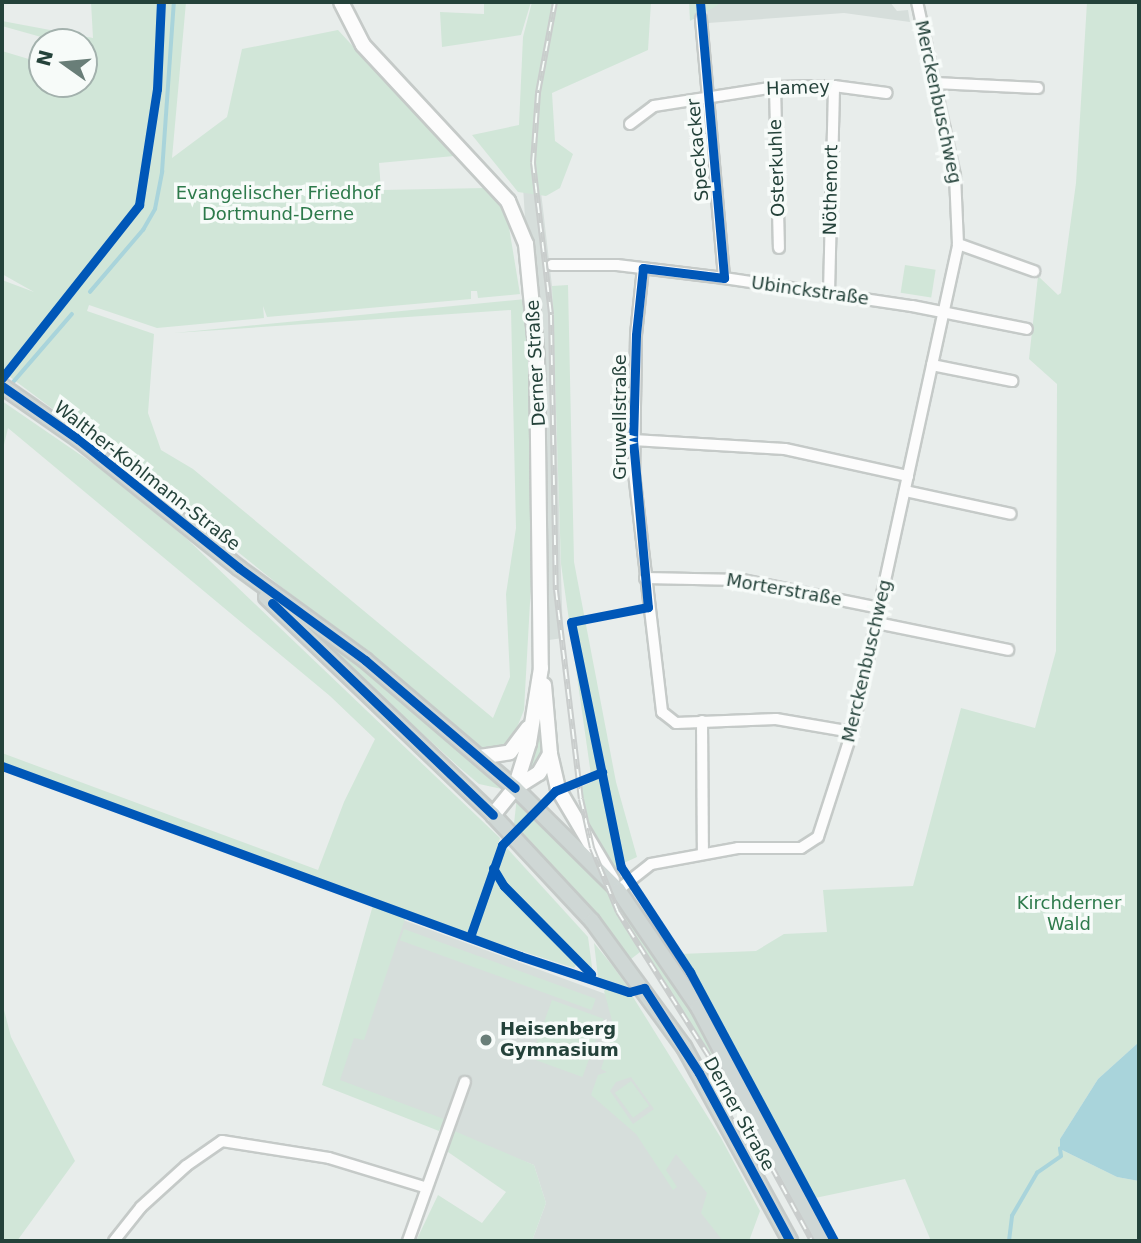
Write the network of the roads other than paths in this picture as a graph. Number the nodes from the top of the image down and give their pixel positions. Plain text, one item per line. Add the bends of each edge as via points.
1 (341, 2) edge
2 (917, 2) edge
3 (701, 19) dead end
4 (935, 83) junction
5 (834, 86) junction
6 (775, 88) junction
7 (1038, 88) dead end
8 (887, 93) dead end
9 (709, 99) junction
10 (630, 124) dead end
11 (958, 244) junction
12 (779, 248) dead end
13 (552, 265) dead end
14 (643, 268) junction
15 (1034, 271) dead end
16 (724, 278) junction
17 (829, 293) junction
18 (943, 311) junction
19 (1027, 329) dead end
20 (932, 365) junction
21 (1012, 381) dead end
22 (2, 386) edge
23 (633, 440) junction
24 (908, 476) junction
25 (905, 491) junction
26 (1011, 514) dead end
27 (239, 568) junction
28 (645, 578) junction
29 (880, 608) junction
30 (877, 623) junction
31 (1008, 649) dead end
32 (541, 668) junction
33 (533, 721) junction
34 (702, 721) junction
35 (852, 732) junction
36 (550, 754) junction
37 (480, 757) junction
38 (515, 788) junction
39 (493, 815) junction
40 (703, 852) junction
41 (618, 890) junction
42 (655, 1003) joint
43 (465, 1082) dead end
44 (427, 1188) junction
45 (114, 1241) edge
46 (408, 1241) edge
47 (790, 1241) edge
48 (822, 1241) edge

1 - 32 main road, Derner Straße via 363,45 486,174 522,229 536,327
2 - 4 street, Merckenbuschweg
3 - 9 street, Speckacker
4 - 7 street
4 - 11 street, Merckenbuschweg via 955,176
5 - 6 street, Hamey
5 - 8 street, Hamey
5 - 17 street, Nöthenort
6 - 9 street, Hamey
6 - 12 street, Osterkuhle
9 - 10 street, Hamey via 654,106
9 - 16 street, Speckacker
11 - 15 street
11 - 18 street, Merckenbuschweg
13 - 14 street, Ubinckstraße
14 - 16 street, Ubinckstraße
14 - 23 street, Gruwellstraße via 635,340
16 - 17 street, Ubinckstraße
17 - 18 street, Ubinckstraße
18 - 19 street
18 - 20 street, Merckenbuschweg
20 - 21 street
20 - 24 street, Merckenbuschweg
22 - 27 main road, Walther-Kohlmann-Straße via 100,455
23 - 24 street via 785,449
23 - 28 street, Gruwellstraße
24 - 25 street, Merckenbuschweg
25 - 26 street
25 - 29 street, Merckenbuschweg
27 - 37 main road, Walther-Kohlmann-Straße via 365,660
27 - 39 main road, Walther-Kohlmann-Straße
28 - 29 street, Morterstraße via 742,580
28 - 34 street, Gruwellstraße via 662,712 676,723
29 - 30 street, Merckenbuschweg
30 - 31 street
30 - 35 street, Merckenbuschweg
32 - 33 main road, Derner Straße
32 - 36 main road
33 - 37 main road via 510,752
33 - 38 main road, Derner Straße
34 - 35 street, Gruwellstraße via 776,719
34 - 40 street
35 - 40 street, Merckenbuschweg via 814,842 801,848
36 - 38 main road via 531,780
36 - 41 main road via 565,804
37 - 38 main road, Walther-Kohlmann-Straße
38 - 39 main road
38 - 41 main road, Derner Straße
39 - 42 main road, Walther-Kohlmann-Straße via 592,921
40 - 41 street, Merckenbuschweg via 651,863
41 - 48 main road, Derner Straße via 698,1007
42 - 47 main road, Derner Straße via 699,1073
43 - 44 street
44 - 45 street via 329,1158 222,1141 141,1207
44 - 46 street

